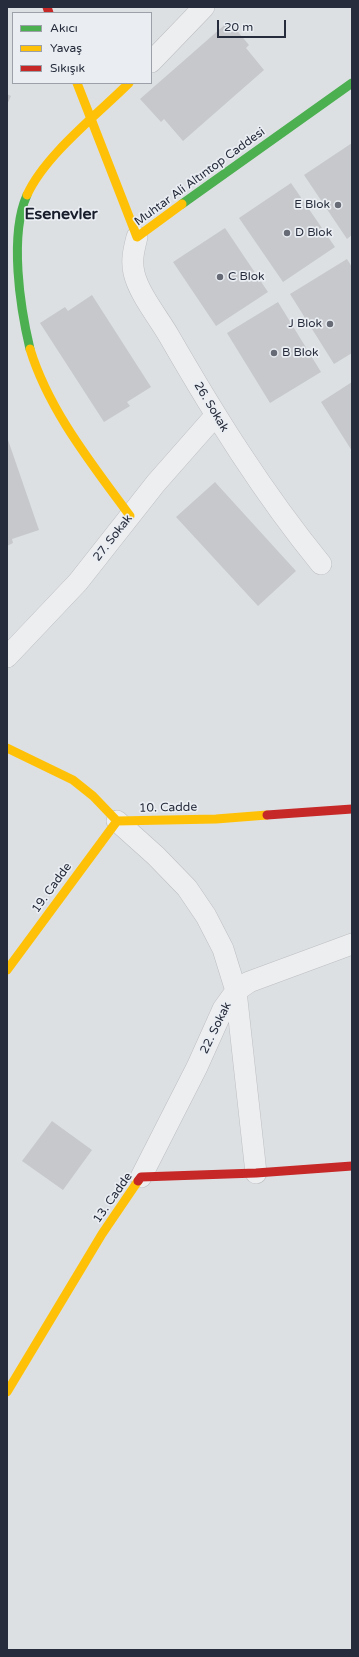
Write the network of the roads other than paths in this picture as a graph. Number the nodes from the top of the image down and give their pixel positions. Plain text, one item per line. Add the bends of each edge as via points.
1 (204, 7) edge
2 (152, 61) edge
3 (352, 83) edge
4 (77, 84) edge
5 (128, 84) edge
6 (92, 120) junction
7 (137, 237) junction
8 (215, 416) junction
9 (130, 516) junction
10 (321, 564) dead end
11 (11, 644) edge
12 (7, 748) edge
13 (352, 809) edge
14 (117, 821) junction
15 (352, 944) edge
16 (7, 970) edge
17 (236, 991) junction
18 (352, 1166) edge
19 (256, 1173) junction
20 (141, 1177) junction
21 (7, 1392) edge

1 - 2 street
3 - 7 street, Muhtar Ali Altıntop Caddesi
4 - 6 street, Muhtar Ali Altıntop Caddesi
5 - 6 street
6 - 7 street, Muhtar Ali Altıntop Caddesi
6 - 9 street via 56,154 37,178 24,202 18,228 17,263 31,350 40,375 78,446
7 - 8 street, 26. Sokak via 132,258 140,290
8 - 9 street, 27. Sokak
8 - 10 street, 26. Sokak via 267,495
9 - 11 street, 27. Sokak via 78,582
12 - 14 street via 73,780
13 - 14 street, 10. Cadde via 216,818
14 - 16 street, 19. Cadde
14 - 17 street via 156,856 191,894 223,949
15 - 17 street, 22. Sokak via 249,982
17 - 19 street
17 - 20 street, 22. Sokak via 223,1009 197,1068
18 - 19 street, 13. Cadde
19 - 20 street, 13. Cadde
20 - 21 street, 13. Cadde via 102,1234

